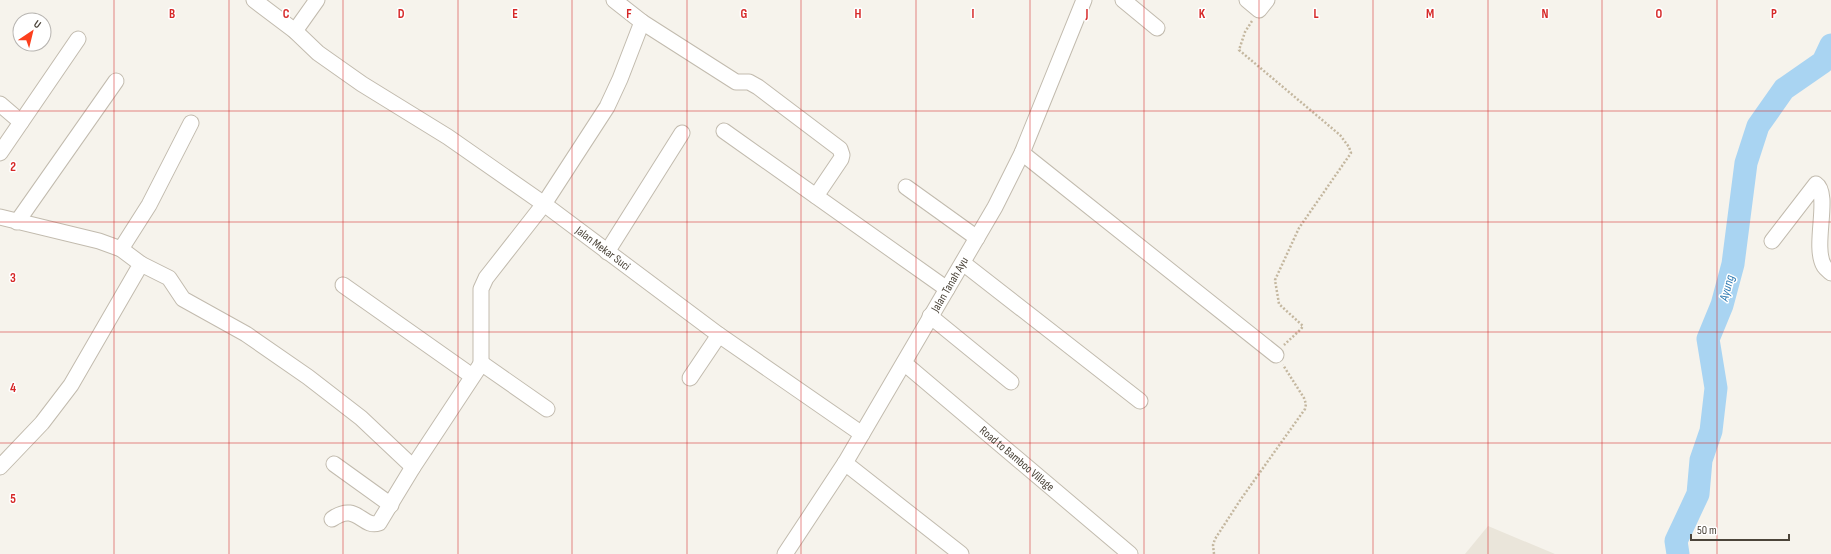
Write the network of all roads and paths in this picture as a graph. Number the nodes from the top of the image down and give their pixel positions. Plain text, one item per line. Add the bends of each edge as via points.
1 (254, 0) edge
2 (317, 0) edge
3 (1084, 0) edge
4 (1123, 0) edge
5 (1247, 0) edge
6 (619, 1) edge
7 (1263, 5) edge
8 (642, 22) junction
9 (1157, 28) dead end
10 (295, 31) junction
11 (78, 39) dead end
12 (116, 81) dead end
13 (0, 104) edge
14 (21, 122) junction
15 (191, 123) dead end
16 (724, 131) dead end
17 (682, 133) dead end
18 (0, 153) edge
19 (1022, 153) junction
20 (906, 187) dead end
21 (816, 196) junction
22 (544, 204) junction
23 (0, 217) edge
24 (17, 222) junction
25 (977, 238) junction
26 (1772, 241) dead end
27 (121, 250) junction
28 (607, 252) junction
29 (963, 263) junction
30 (141, 264) junction
31 (1831, 273) edge
32 (343, 285) dead end
33 (947, 289) junction
34 (930, 316) junction
35 (720, 335) junction
36 (1276, 355) junction
37 (904, 363) junction
38 (476, 370) junction
39 (690, 378) dead end
40 (1011, 382) dead end
41 (1140, 401) dead end
42 (547, 409) dead end
43 (862, 434) junction
44 (845, 463) junction
45 (334, 464) dead end
46 (0, 467) edge
47 (413, 467) junction
48 (391, 505) junction
49 (332, 519) dead end
50 (785, 554) edge
51 (961, 554) edge
52 (1130, 554) edge
53 (1214, 554) edge

1 - 10 street, Jalan Mekar Suci
2 - 10 street
3 - 19 street, Jalan Tanah Ayu
4 - 9 street
5 - 7 street
6 - 8 street
7 - 36 path via 1245,32 1239,50 1340,136 1351,153 1299,228 1275,280 1279,304 1302,324 1303,328
8 - 21 street via 736,82 749,82 758,87 840,148 841,160
8 - 22 street via 607,107
10 - 22 street, Jalan Mekar Suci via 318,52 362,84 448,137
11 - 14 street
12 - 24 street
13 - 14 street
14 - 18 street
15 - 27 street via 149,205
16 - 21 street
17 - 28 street
19 - 25 street, Jalan Tanah Ayu
19 - 36 street
20 - 25 street
21 - 33 street
22 - 28 street, Jalan Mekar Suci
22 - 38 street via 486,278 481,289
23 - 24 street
24 - 27 street via 98,241
25 - 29 street, Jalan Tanah Ayu
26 - 31 street via 1816,184 1825,188 1831,200 1823,262
27 - 30 street
28 - 35 street, Jalan Mekar Suci
29 - 33 street, Jalan Tanah Ayu
29 - 41 street
30 - 46 street via 70,385 42,423
30 - 47 street via 169,278 179,294 192,304 246,334 308,377 361,418
32 - 38 street
33 - 34 street, Jalan Tanah Ayu
34 - 37 street, Jalan Tanah Ayu
34 - 40 street
35 - 39 street
35 - 43 street, Jalan Mekar Suci
36 - 53 path via 1304,398 1305,409 1215,539
37 - 43 street, Jalan Tanah Ayu
37 - 52 street, Road to Bamboo Village
38 - 42 street via 484,365
38 - 47 street
43 - 44 street, Jalan Tanah Ayu
44 - 50 street, Jalan Tanah Ayu
44 - 51 street
45 - 48 street
47 - 48 street
48 - 49 street via 381,521 376,524 350,512 344,512

